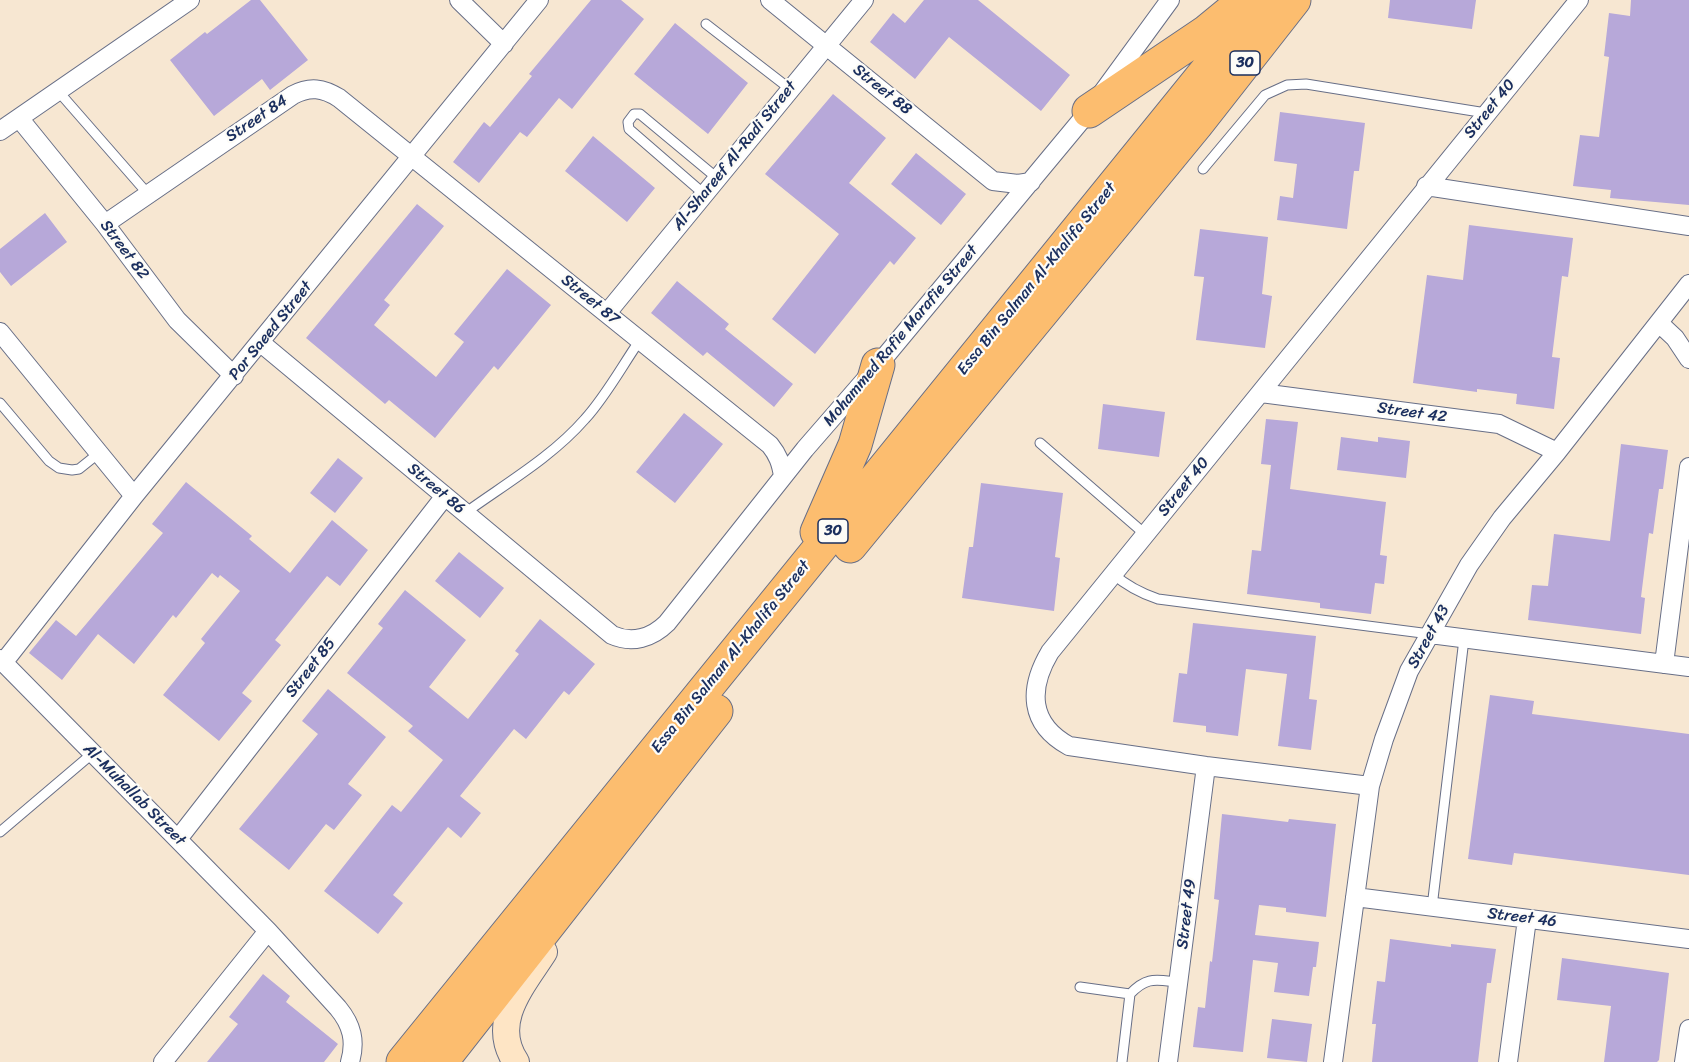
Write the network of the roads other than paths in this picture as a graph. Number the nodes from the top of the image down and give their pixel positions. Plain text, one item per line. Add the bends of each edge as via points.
1 (190, 0) edge
2 (459, 0) edge
3 (539, 0) edge
4 (770, 0) edge
5 (864, 0) edge
6 (1170, 0) edge
7 (1245, 0) edge
8 (1264, 0) edge
9 (1294, 0) edge
10 (1319, 0) edge
11 (1579, 0) edge
12 (706, 24) dead end
13 (504, 44) junction
14 (826, 45) junction
15 (790, 89) junction
16 (58, 91) junction
17 (1089, 111) junction
18 (1486, 113) junction
19 (19, 118) junction
20 (1196, 125) junction
21 (0, 131) edge
22 (411, 155) junction
23 (1203, 169) dead end
24 (717, 178) junction
25 (993, 181) junction
26 (1030, 182) junction
27 (1426, 186) junction
28 (704, 194) junction
29 (148, 195) junction
30 (1001, 217) junction
31 (105, 224) junction
32 (1689, 226) edge
33 (1689, 284) edge
34 (607, 313) junction
35 (1659, 323) junction
36 (0, 332) edge
37 (640, 339) junction
38 (261, 343) junction
39 (1689, 359) edge
40 (878, 365) junction
41 (234, 376) junction
42 (1261, 393) junction
43 (0, 403) edge
44 (1040, 442) dead end
45 (770, 445) junction
46 (805, 449) junction
47 (1557, 452) junction
48 (99, 453) junction
49 (1689, 467) edge
50 (783, 476) junction
51 (134, 496) junction
52 (445, 496) junction
53 (465, 513) junction
54 (1146, 535) junction
55 (801, 571) junction
56 (1113, 574) junction
57 (1430, 634) junction
58 (612, 635) joint
59 (1464, 639) junction
60 (2, 661) edge
61 (1664, 664) junction
62 (1689, 668) edge
63 (93, 753) junction
64 (1206, 766) junction
65 (1370, 786) junction
66 (0, 832) edge
67 (617, 837) junction
68 (178, 839) junction
69 (1355, 897) junction
70 (1432, 907) junction
71 (1527, 919) junction
72 (268, 931) junction
73 (1689, 939) edge
74 (1178, 982) junction
75 (1080, 987) dead end
76 (1131, 994) junction
77 (1689, 1029) edge
78 (163, 1062) edge
79 (350, 1062) edge
80 (403, 1062) edge
81 (441, 1062) edge
82 (516, 1062) edge
83 (1122, 1062) edge
84 (1168, 1062) edge
85 (1333, 1062) edge
86 (1508, 1062) edge
87 (1684, 1062) edge

1 - 16 street
2 - 13 street
3 - 13 street, Por Saeed Street
4 - 14 street, Street 88
5 - 14 street, Al-Shareef Al-Radi Street
6 - 17 street, Mohammed Rafie Marafie Street
7 - 17 highway via 1206,32
8 - 55 highway, Essa Bin Salman Al-Khalifa Street / 30
9 - 20 highway, Essa Bin Salman Al-Khalifa Street / 30
10 - 20 highway
11 - 18 street, Street 40
12 - 15 lane
13 - 22 street, Por Saeed Street
14 - 15 street, Al-Shareef Al-Radi Street
14 - 25 street, Street 88
15 - 24 street, Al-Shareef Al-Radi Street
16 - 19 street
16 - 29 lane
17 - 26 street, Mohammed Rafie Marafie Street
18 - 23 lane via 1306,84 1287,85 1265,95
18 - 27 street, Street 40
19 - 21 street
19 - 31 street, Street 82
20 - 67 highway, Essa Bin Salman Al-Khalifa Street / 30 via 758,658
22 - 29 street, Street 84 via 339,98 320,89 307,89 292,95
22 - 34 street, Street 87
22 - 38 street, Por Saeed Street
24 - 28 street, Al-Shareef Al-Radi Street
24 - 28 lane via 640,114 634,114 628,122 629,129
25 - 26 street
25 - 30 street
26 - 30 street, Mohammed Rafie Marafie Street
27 - 32 street
27 - 42 street, Street 40
28 - 34 street, Al-Shareef Al-Radi Street
29 - 31 street, Street 84
30 - 40 street, Mohammed Rafie Marafie Street
31 - 41 street, Street 82 via 177,320
33 - 35 street, Street 43
34 - 37 street, Street 87
35 - 39 street
35 - 47 street, Street 43
36 - 48 street
37 - 45 street, Street 87
37 - 53 lane via 598,403 574,431
38 - 41 street, Por Saeed Street
38 - 52 street, Street 86
40 - 46 street, Mohammed Rafie Marafie Street
40 - 55 highway via 855,445
41 - 51 street, Por Saeed Street
42 - 47 street, Street 42 via 1499,424
42 - 54 street, Street 40
43 - 48 lane via 59,468 79,469
44 - 54 lane
45 - 46 street
45 - 50 street, Street 87 via 782,464
46 - 50 street, Mohammed Rafie Marafie Street
47 - 57 street, Street 43 via 1469,565
48 - 51 street
49 - 61 street
50 - 58 street, Mohammed Rafie Marafie Street via 661,630 639,639
51 - 60 street, Por Saeed Street
52 - 53 street, Street 86
52 - 68 street, Street 85
53 - 58 street, Street 86
54 - 56 street, Street 40
55 - 80 highway, Essa Bin Salman Al-Khalifa Street / 30
56 - 57 lane via 1142,594 1158,599
56 - 64 street, Street 40 via 1045,661 1036,700 1043,724 1061,741 1080,748
57 - 59 street
57 - 65 street, Street 43 via 1409,671
59 - 61 street
59 - 70 lane
60 - 63 street, Al-Muhallab Street
61 - 62 street
63 - 66 lane
63 - 68 street, Al-Muhallab Street
64 - 65 street, Street 40
64 - 74 street, Street 49
65 - 69 street, Street 43
67 - 81 highway, Essa Bin Salman Al-Khalifa Street / 30
67 - 82 street via 512,1004 505,1036
68 - 72 street, Al-Muhallab Street
69 - 70 street, Street 46
69 - 85 street, Street 43
70 - 71 street, Street 46
71 - 73 street, Street 46
71 - 86 street
72 - 78 street
72 - 79 street, Al-Muhallab Street via 346,1017 353,1039
74 - 76 lane via 1149,980
74 - 84 street, Street 49
75 - 76 lane
76 - 83 lane
77 - 87 street

